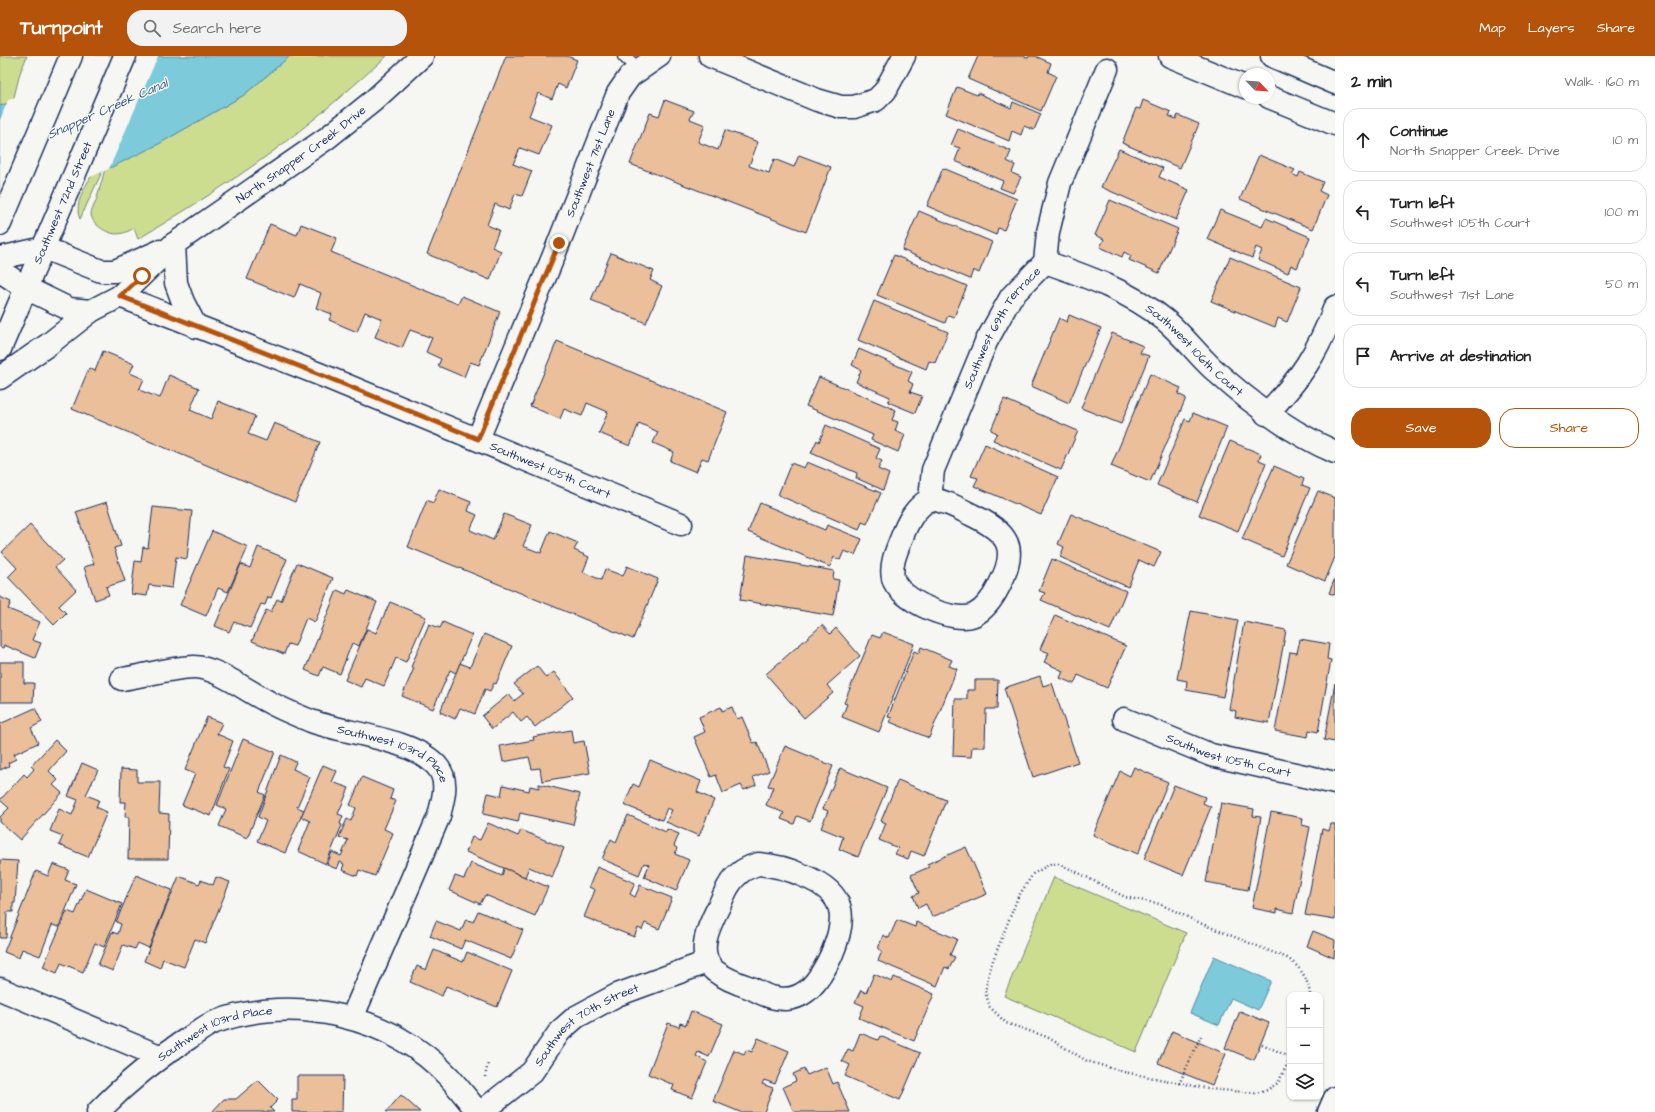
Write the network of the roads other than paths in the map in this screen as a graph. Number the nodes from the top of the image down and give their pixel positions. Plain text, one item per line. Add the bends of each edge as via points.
1 (71, 56) edge
2 (125, 56) edge
3 (422, 56) edge
4 (659, 56) edge
5 (710, 56) edge
6 (904, 56) edge
7 (1170, 56) edge
8 (1272, 56) edge
9 (631, 63) edge
10 (1107, 69) dead end
11 (1335, 83) edge
12 (1239, 85) edge
13 (1275, 99) edge
14 (1335, 124) edge
15 (0, 224) edge
16 (174, 244) junction
17 (44, 248) junction
18 (0, 258) edge
19 (1045, 262) junction
20 (0, 272) edge
21 (26, 288) junction
22 (120, 296) junction
23 (1335, 307) edge
24 (90, 311) junction
25 (196, 327) junction
26 (0, 349) edge
27 (0, 378) edge
28 (1266, 414) junction
29 (478, 439) junction
30 (1335, 452) edge
31 (930, 499) junction
32 (681, 524) dead end
33 (122, 679) dead end
34 (1124, 719) dead end
35 (1335, 783) edge
36 (707, 962) junction
37 (0, 989) edge
38 (352, 1018) junction
39 (159, 1056) junction
40 (1335, 1098) edge
41 (98, 1112) edge
42 (478, 1112) edge
43 (482, 1112) edge
44 (1329, 1112) edge

1 - 15 street
2 - 17 street, Southwest 72nd Street
3 - 16 street, North Snapper Creek Drive via 338,130
4 - 9 street, Southwest 71st Lane
5 - 6 street via 817,100 841,107 854,107 876,100 885,92
7 - 12 street
8 - 11 street
9 - 29 street, Southwest 71st Lane via 627,79 618,93
10 - 19 street, Southwest 69th Terrace via 1060,183 1048,232
13 - 14 street
16 - 17 street, North Snapper Creek Drive via 115,270 101,270
16 - 22 street, North Snapper Creek Drive
16 - 25 street via 176,283
17 - 18 street
17 - 21 street, Southwest 72nd Street
19 - 28 street, Southwest 106th Court via 1080,274 1127,296 1158,315 1183,336 1211,367
19 - 31 street, Southwest 69th Terrace via 1011,297 986,342 933,470
20 - 21 street
21 - 24 street via 69,309
21 - 26 street, Southwest 72nd Street
22 - 24 street, North Snapper Creek Drive
22 - 25 street, Southwest 105th Court
23 - 28 street via 1320,345 1306,368 1290,390
24 - 27 street, North Snapper Creek Drive
25 - 29 street, Southwest 105th Court
28 - 30 street, Southwest 106th Court
29 - 32 street, Southwest 105th Court
31 - 31 street via 906,524 894,556 894,579 900,591 913,601 949,615 972,616 983,610 992,599 1004,576 1010,558 1005,537 992,526 951,504
33 - 38 street, Southwest 103rd Place via 194,667 214,672 268,702 307,719 385,740 414,751 429,759 442,774 445,785 439,816
34 - 35 street, Southwest 105th Court via 1211,755
36 - 36 street via 725,977 774,998 784,999 804,994 816,983 836,944 841,917 840,904 831,890 817,881 787,869 758,864 742,871 730,883 707,930
36 - 43 street, Southwest 70th Street via 617,995 576,1017 560,1031 532,1072
37 - 39 street
38 - 39 street, Southwest 103rd Place via 288,1009 250,1012 214,1022
38 - 42 street, Southwest 103rd Place via 386,1032 418,1051 448,1076
39 - 41 street, Southwest 103rd Place
40 - 44 street

